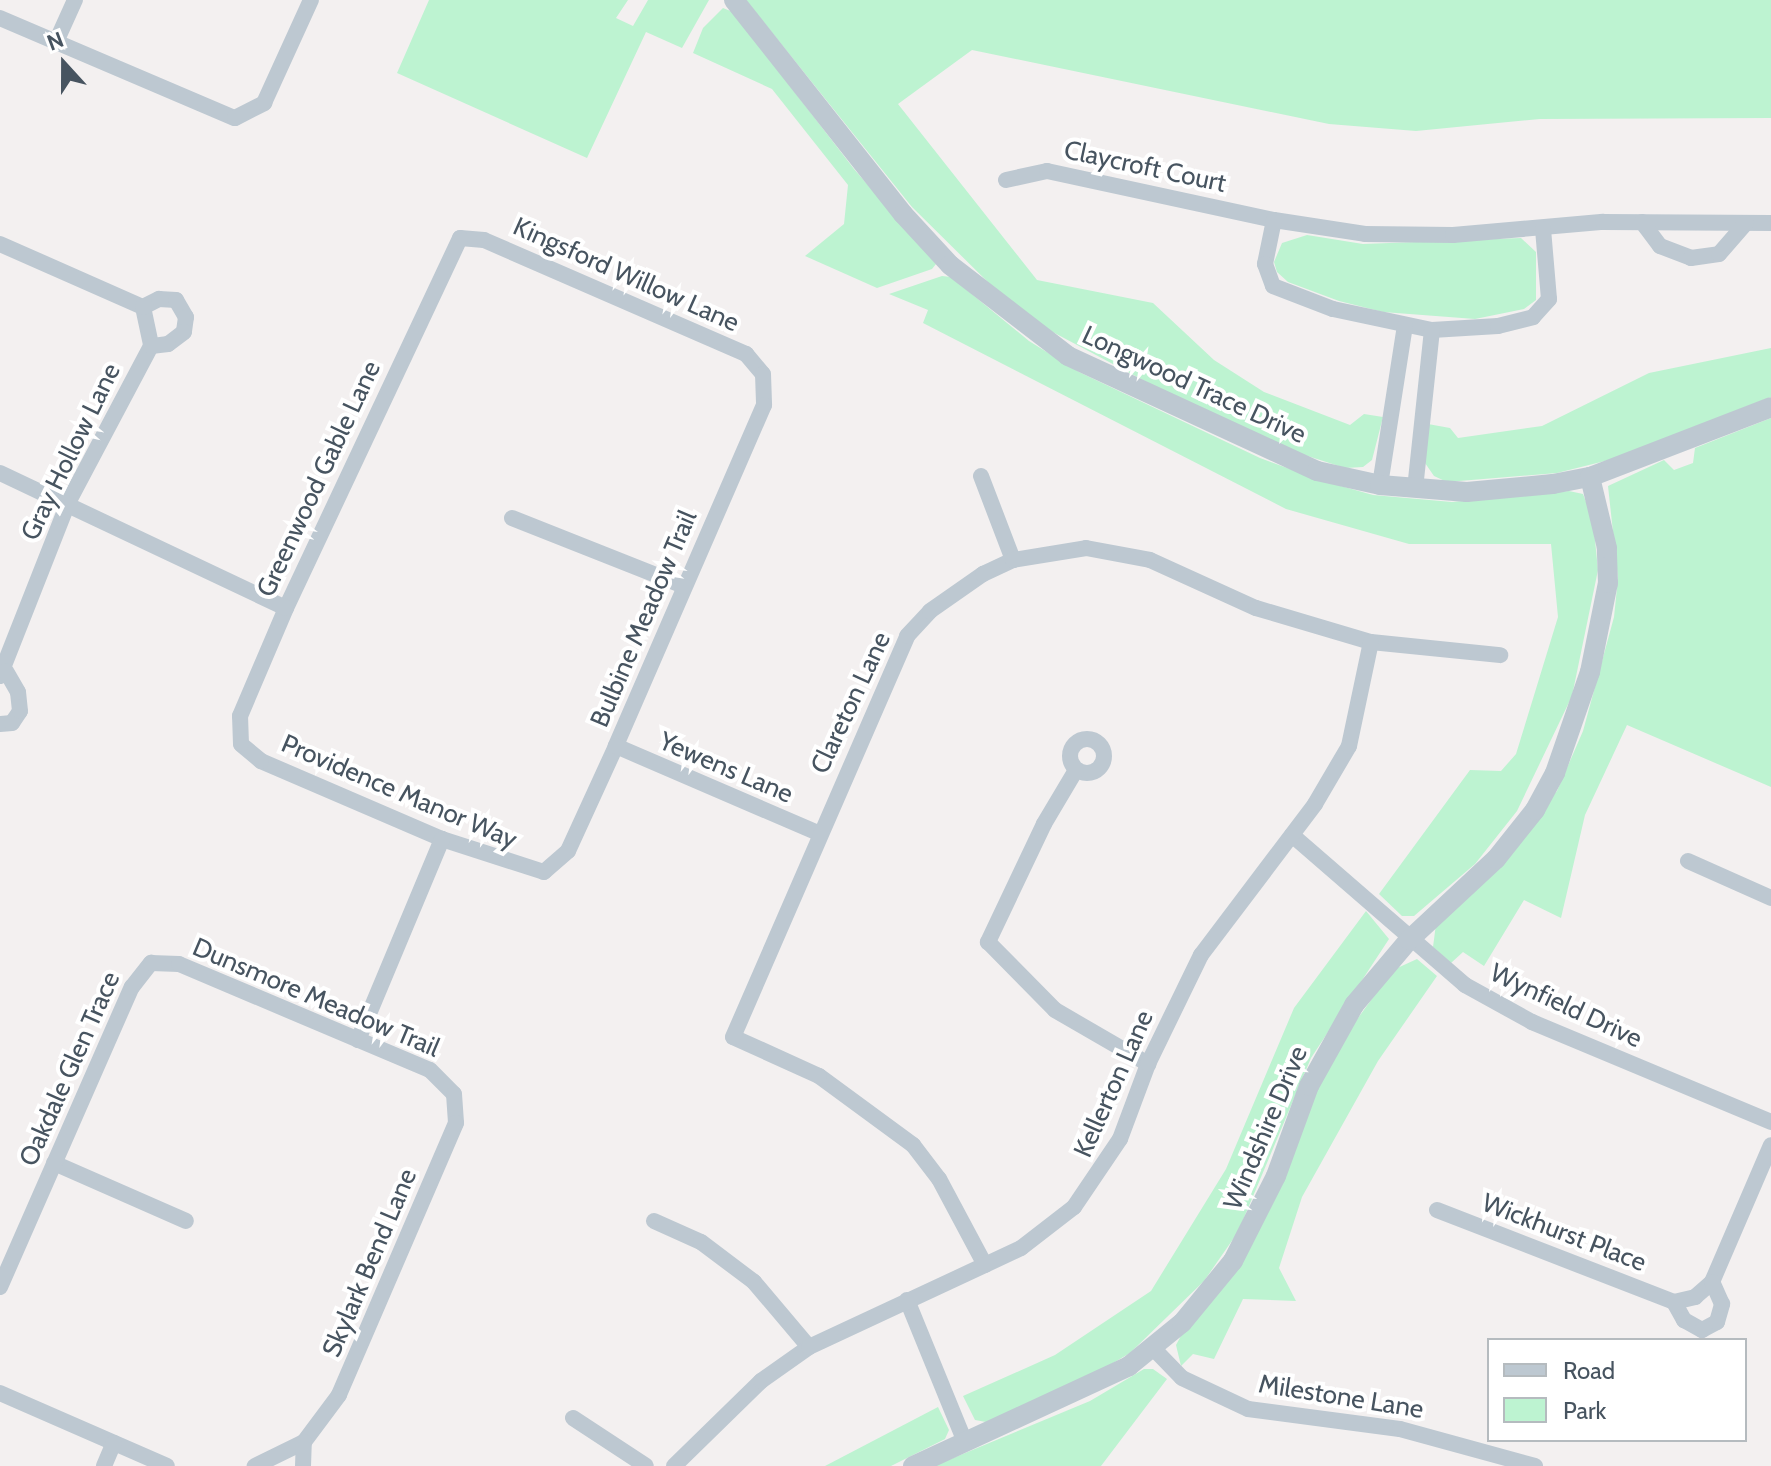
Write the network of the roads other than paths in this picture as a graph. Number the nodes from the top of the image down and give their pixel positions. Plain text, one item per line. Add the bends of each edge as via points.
1 (75, 0) edge
2 (311, 0) edge
3 (734, 0) edge
4 (0, 18) edge
5 (56, 42) junction
6 (1006, 180) dead end
7 (1274, 220) junction
8 (1642, 222) junction
9 (1746, 223) junction
10 (1771, 223) edge
11 (1543, 229) junction
12 (460, 238) joint
13 (0, 244) edge
14 (143, 307) junction
15 (1405, 326) junction
16 (1432, 330) junction
17 (151, 346) junction
18 (763, 374) joint
19 (1396, 400) junction
20 (1424, 403) junction
21 (1771, 407) edge
22 (0, 473) edge
23 (981, 476) dead end
24 (1590, 477) junction
25 (1380, 485) junction
26 (1415, 489) junction
27 (68, 503) junction
28 (512, 518) dead end
29 (1013, 560) junction
30 (684, 586) junction
31 (286, 608) junction
32 (1371, 642) junction
33 (1500, 655) dead end
34 (3, 674) edge
35 (6, 723) edge
36 (241, 744) joint
37 (616, 746) junction
38 (1076, 770) dead end
39 (818, 833) junction
40 (1292, 835) junction
41 (442, 839) junction
42 (1688, 861) dead end
43 (544, 872) joint
44 (1771, 898) edge
45 (1409, 940) junction
46 (151, 963) joint
47 (358, 1040) junction
48 (1148, 1064) junction
49 (454, 1094) joint
50 (1771, 1122) edge
51 (1771, 1145) edge
52 (54, 1163) junction
53 (1437, 1210) dead end
54 (186, 1221) dead end
55 (654, 1221) dead end
56 (985, 1265) junction
57 (1712, 1282) junction
58 (0, 1287) edge
59 (907, 1300) junction
60 (1674, 1302) junction
61 (809, 1347) junction
62 (1154, 1349) junction
63 (0, 1393) edge
64 (573, 1418) dead end
65 (964, 1440) junction
66 (304, 1442) junction
67 (114, 1443) junction
68 (138, 1460) edge
69 (260, 1464) edge
70 (104, 1466) edge
71 (167, 1466) edge
72 (303, 1466) edge
73 (646, 1466) edge
74 (674, 1466) edge
75 (913, 1466) edge
76 (1535, 1466) edge

1 - 5 street
2 - 5 street via 264,103 235,118
3 - 25 street, Longwood Trace Drive via 903,214 950,265 1008,312 1068,356 1247,443 1317,471
4 - 5 street
6 - 7 street, Claycroft Court via 1047,171
7 - 11 street, Claycroft Court via 1365,234
7 - 15 street via 1265,264 1273,286 1333,309
8 - 9 street, Claycroft Court
8 - 9 street via 1660,246 1691,258 1719,254
8 - 11 street, Claycroft Court
9 - 10 street, Claycroft Court
11 - 16 street via 1549,299 1533,317 1498,326
12 - 18 street, Kingsford Willow Lane via 484,240 746,354
12 - 31 street, Greenwood Gable Lane
13 - 14 street
14 - 17 street, Gray Hollow Lane
14 - 17 street, Gray Hollow Lane via 159,299 176,300 186,317 184,332 168,344
15 - 16 street
15 - 19 street
16 - 20 street
17 - 27 street, Gray Hollow Lane
18 - 30 street, Bulbine Meadow Trail via 764,405
19 - 20 street
19 - 25 street
20 - 26 street
21 - 24 street, Longwood Trace Drive
22 - 27 street
23 - 29 street
24 - 26 street, Longwood Trace Drive via 1511,490
24 - 45 street, Windshire Drive via 1605,535 1608,583 1590,672 1555,773 1535,810 1496,859
25 - 26 street, Longwood Trace Drive
27 - 31 street
27 - 34 street, Gray Hollow Lane
28 - 30 street
29 - 32 street, Clareton Lane via 1086,548 1127,554 1256,608
29 - 39 street, Clareton Lane via 956,591 907,636
30 - 37 street, Bulbine Meadow Trail
31 - 36 street, Greenwood Gable Lane via 240,716
32 - 33 street, Clareton Lane
32 - 40 street, Kellerton Lane via 1349,746
34 - 35 street, Gray Hollow Lane via 18,692 20,711
36 - 41 street, Providence Manor Way via 261,761
37 - 39 street, Yewens Lane
37 - 43 street, Bulbine Meadow Trail via 568,851
38 - 48 street via 988,942 1055,1010
39 - 56 street, Clareton Lane via 733,1037 819,1076 913,1145 939,1179
40 - 45 street, Wynfield Drive
40 - 48 street, Kellerton Lane via 1201,955
41 - 43 street, Providence Manor Way
41 - 47 street
42 - 44 street
45 - 50 street, Wynfield Drive via 1465,985 1532,1022
45 - 62 street, Windshire Drive via 1354,1005 1328,1047 1256,1223 1233,1261 1209,1294
46 - 47 street, Dunsmore Meadow Trail via 179,964
46 - 52 street, Oakdale Glen Trace via 132,987
47 - 49 street, Dunsmore Meadow Trail via 430,1070
48 - 56 street, Kellerton Lane via 1101,1174 1045,1233
49 - 66 street, Skylark Bend Lane via 456,1123 345,1381
51 - 57 street
52 - 54 street
52 - 58 street, Oakdale Glen Trace
53 - 60 street, Wickhurst Place
55 - 61 street via 701,1242 754,1282
56 - 59 street, Kellerton Lane
57 - 60 street via 1695,1297
57 - 60 street, Wickhurst Place via 1722,1304 1717,1322 1702,1330 1684,1320
59 - 61 street, Kellerton Lane
59 - 65 street
61 - 74 street, Kellerton Lane via 761,1381
62 - 65 street, Windshire Drive via 1093,1386
62 - 76 street, Milestone Lane via 1182,1378 1248,1409 1400,1429
63 - 67 street
64 - 73 street
65 - 75 street, Windshire Drive
66 - 69 street, Skylark Bend Lane
66 - 72 street
67 - 68 street
67 - 70 street
68 - 71 street

